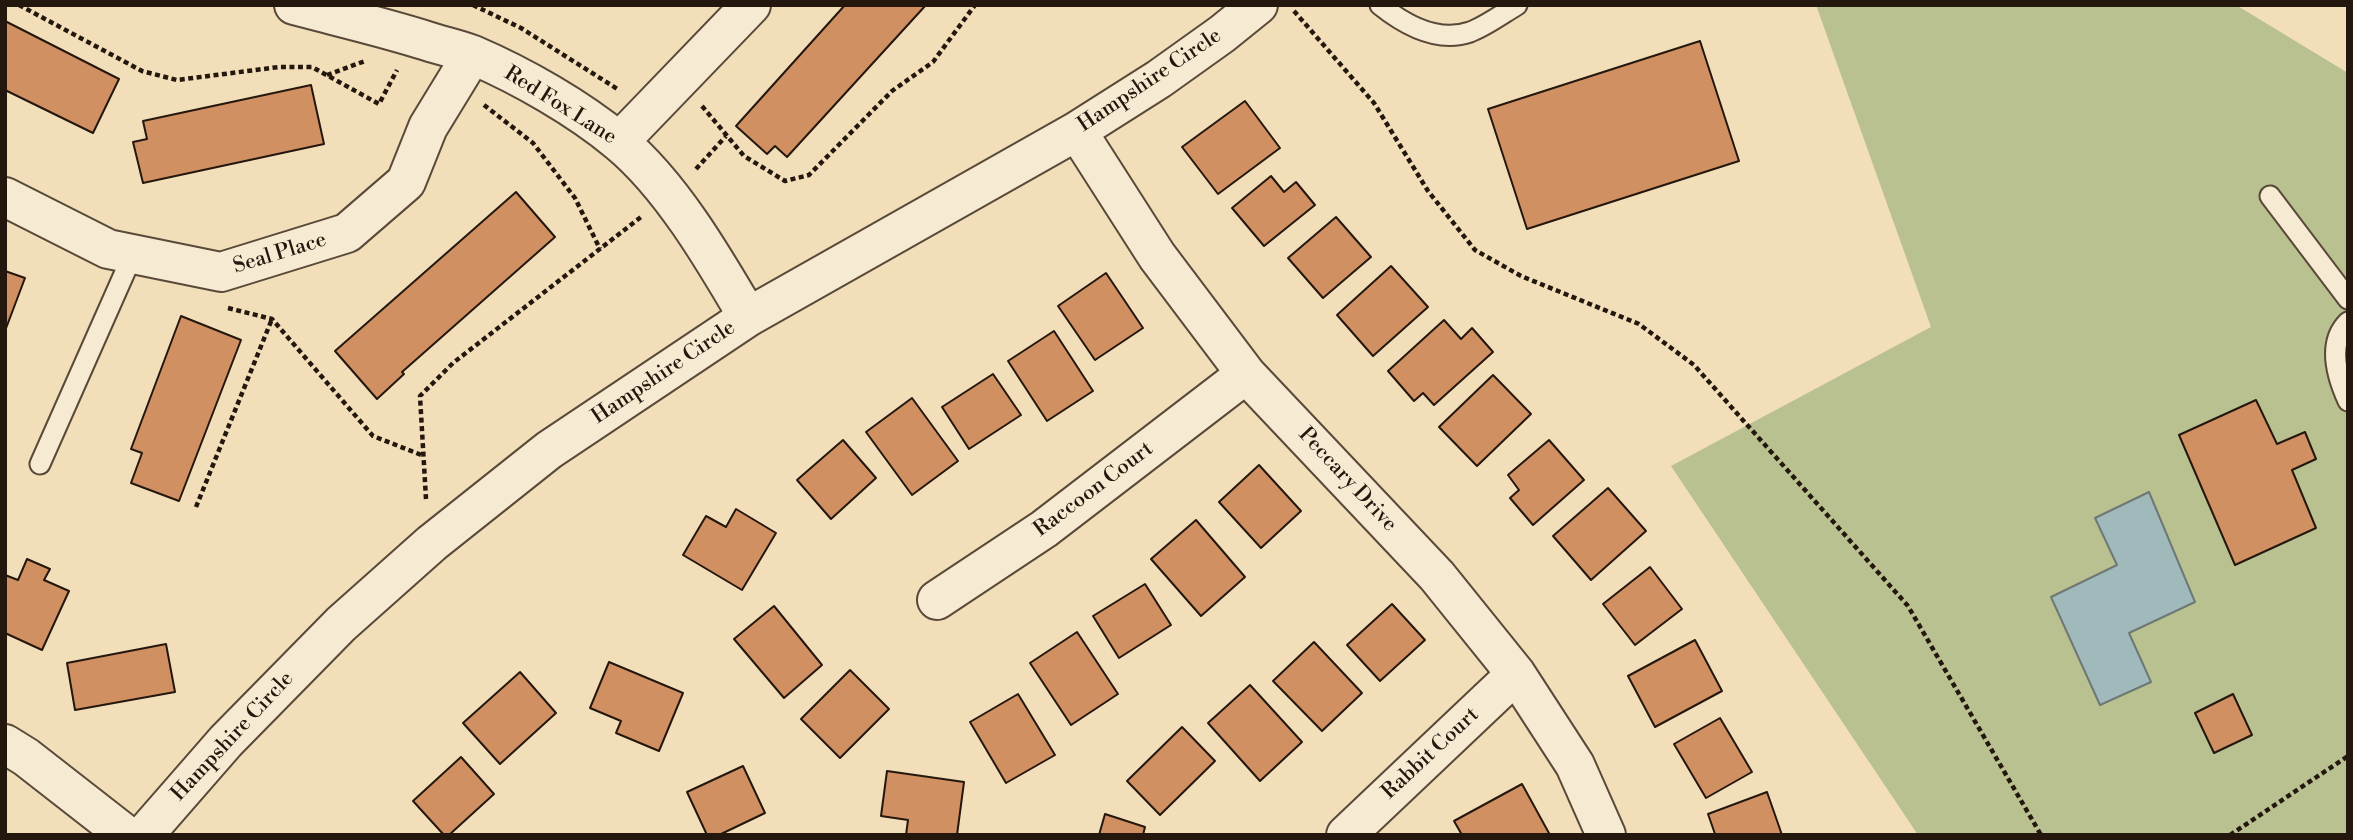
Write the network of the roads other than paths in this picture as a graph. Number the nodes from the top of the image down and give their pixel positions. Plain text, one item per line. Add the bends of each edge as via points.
1 (294, 5) edge
2 (751, 5) edge
3 (1258, 5) edge
4 (1380, 5) edge
5 (1517, 5) edge
6 (472, 55) junction
7 (1077, 131) junction
8 (619, 142) junction
9 (2270, 196) dead end
10 (5, 197) edge
11 (133, 254) junction
12 (2348, 299) edge
13 (748, 317) junction
14 (2348, 322) edge
15 (1246, 374) junction
16 (2348, 401) edge
17 (40, 464) dead end
18 (937, 600) dead end
19 (1516, 674) junction
20 (5, 744) edge
21 (126, 835) edge
22 (144, 835) edge
23 (1346, 835) edge
24 (1606, 835) edge

1 - 6 street, Red Fox Lane
2 - 8 street
3 - 7 street, Hampshire Circle via 1158,79
4 - 5 lane via 1409,25 1450,37 1471,32
6 - 8 street, Red Fox Lane via 553,97
6 - 11 street, Seal Place via 428,127 406,182 347,233 221,272
7 - 13 street, Hampshire Circle
7 - 15 street, Peccary Drive via 1157,256
8 - 13 street, Red Fox Lane via 688,222
9 - 12 lane
10 - 11 street, Seal Place via 108,249
11 - 17 lane
13 - 22 street, Hampshire Circle via 550,450 432,543 341,624 226,741
14 - 16 lane via 2341,329 2336,349 2339,381
15 - 18 street, Raccoon Court via 1044,529
15 - 19 street, Peccary Drive via 1427,566
19 - 23 street, Rabbit Court
19 - 24 street, Peccary Drive via 1575,765
20 - 21 street

